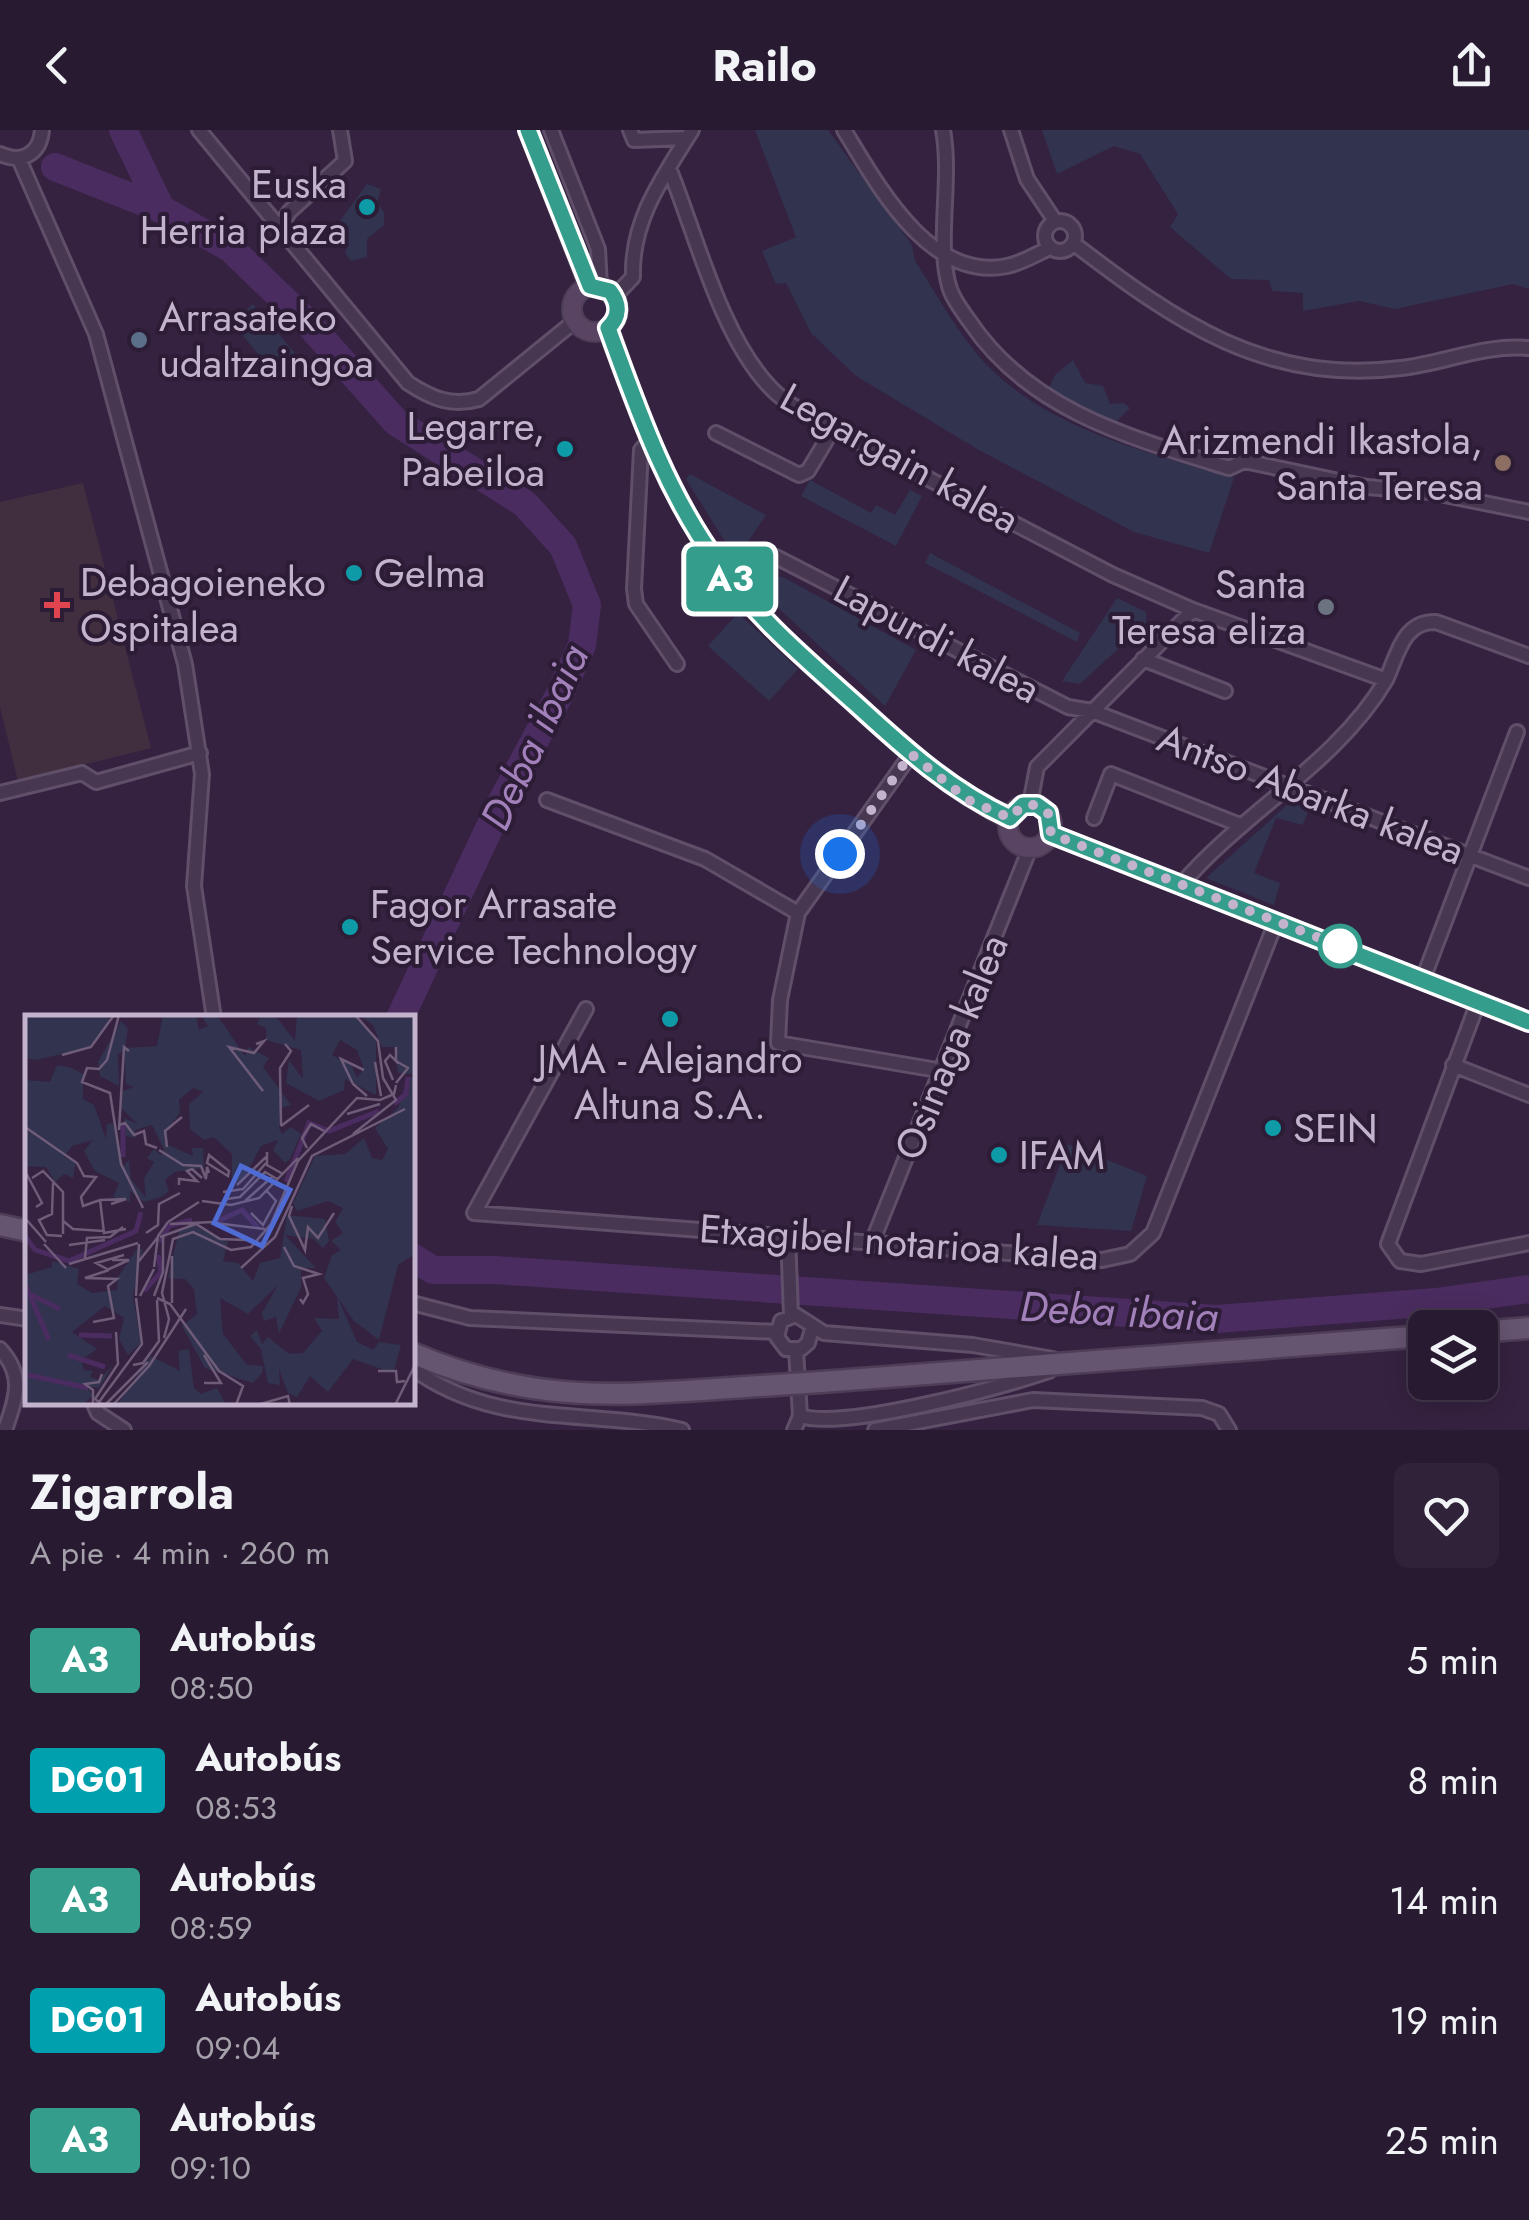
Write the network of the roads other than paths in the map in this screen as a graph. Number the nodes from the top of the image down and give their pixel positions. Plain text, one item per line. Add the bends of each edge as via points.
1 (42, 130) edge
2 (200, 130) edge
3 (340, 130) edge
4 (528, 130) edge
5 (551, 130) edge
6 (630, 130) edge
7 (844, 130) edge
8 (943, 130) edge
9 (1010, 130) edge
10 (689, 134) edge
11 (0, 154) edge
12 (20, 159) junction
13 (669, 168) junction
14 (264, 209) junction
15 (288, 212) junction
16 (1054, 221) junction
17 (286, 236) junction
18 (1073, 243) junction
19 (1050, 248) junction
20 (946, 255) junction
21 (601, 290) junction
22 (574, 321) junction
23 (608, 328) junction
24 (1529, 348) edge
25 (833, 429) junction
26 (716, 432) dead end
27 (650, 440) junction
28 (1529, 512) edge
29 (734, 585) junction
30 (1193, 610) junction
31 (1529, 656) edge
32 (1143, 660) junction
33 (677, 664) dead end
34 (1386, 680) junction
35 (1224, 691) dead end
36 (1092, 711) junction
37 (1517, 732) dead end
38 (200, 753) junction
39 (911, 754) junction
40 (1286, 784) junction
41 (0, 793) edge
42 (547, 800) dead end
43 (1030, 804) junction
44 (1010, 818) junction
45 (1094, 818) dead end
46 (1240, 825) junction
47 (1051, 834) junction
48 (1030, 848) junction
49 (1468, 852) junction
50 (1529, 878) edge
51 (1180, 886) junction
52 (798, 913) junction
53 (1276, 922) junction
54 (1423, 979) junction
55 (1478, 1002) junction
56 (586, 1009) dead end
57 (214, 1015) edge
58 (1529, 1022) edge
59 (1453, 1066) junction
60 (942, 1071) junction
61 (1529, 1095) edge
62 (0, 1226) edge
63 (25, 1230) edge
64 (788, 1236) junction
65 (1529, 1243) edge
66 (871, 1245) junction
67 (415, 1303) edge
68 (791, 1310) junction
69 (0, 1314) edge
70 (25, 1318) edge
71 (1529, 1328) edge
72 (812, 1329) junction
73 (1498, 1331) edge
74 (776, 1332) junction
75 (1408, 1337) edge
76 (0, 1349) edge
77 (796, 1350) junction
78 (415, 1354) edge
79 (1076, 1362) junction
80 (415, 1370) edge
81 (94, 1405) edge
82 (802, 1423) edge
83 (5, 1430) edge
84 (124, 1430) edge
85 (682, 1430) edge
86 (794, 1430) edge
87 (875, 1430) edge
88 (1229, 1430) edge

1 - 12 street via 39,145
2 - 14 street
3 - 15 street via 344,161
4 - 21 street
5 - 21 street via 598,250
6 - 10 street via 634,140 646,143
7 - 20 street via 903,216
8 - 20 street
9 - 16 street via 1027,178
10 - 13 street
11 - 12 street
12 - 38 street via 96,334 185,664
13 - 21 street via 634,239 632,277
13 - 25 street, Legargain kalea via 749,361 790,404
14 - 15 street
14 - 17 street
15 - 17 street
16 - 18 street via 1073,228
16 - 19 street via 1044,235
17 - 22 street via 408,383 443,401 478,398
18 - 19 street via 1065,250
18 - 24 street via 1165,310 1248,354 1294,366 1399,369 1490,347
19 - 20 street via 1004,267
20 - 28 street via 951,293 998,361 1030,388 1118,434 1228,468 1244,461
21 - 22 street via 573,300
21 - 23 street via 616,318
22 - 23 street via 593,332
23 - 27 street
25 - 26 street via 799,475
25 - 30 street, Legargain kalea
27 - 29 street via 690,521
27 - 33 street via 641,450 634,589 636,604
29 - 36 street, Lapurdi kalea via 776,557 1040,694
29 - 39 street
30 - 32 street
30 - 34 street, Legargain kalea
31 - 34 street via 1420,622 1410,627
32 - 35 street
32 - 36 street
34 - 40 street via 1360,716
36 - 40 street, Antso Abarka kalea
36 - 43 street via 1036,767
37 - 49 street
38 - 41 street via 96,782 82,773
38 - 57 street via 194,886
39 - 44 street via 968,800
39 - 52 street
40 - 46 street
40 - 49 street, Antso Abarka kalea
42 - 52 street via 705,860
43 - 44 street
43 - 47 street via 1048,813
44 - 48 street via 1012,839
45 - 46 street via 1111,774
46 - 51 street
47 - 48 street
47 - 51 street
48 - 60 street, Osinaga kalea
49 - 50 street, Antso Abarka kalea
49 - 54 street
51 - 53 street
52 - 60 street via 778,1043
53 - 54 street
53 - 66 street, Etxagibel notarioa kalea via 1153,1233 1130,1254 1102,1260
54 - 55 street
55 - 58 street
55 - 59 street
56 - 64 street, Etxagibel notarioa kalea via 474,1212
59 - 61 street
59 - 65 street via 1388,1244 1400,1260 1421,1264
60 - 66 street, Osinaga kalea
62 - 63 main road
64 - 66 street, Etxagibel notarioa kalea
64 - 68 street
67 - 74 street via 470,1318
68 - 72 street
68 - 74 street
69 - 70 street
71 - 73 main road
72 - 77 street via 808,1343
72 - 79 street via 973,1344
74 - 77 street via 782,1346
75 - 79 main road
76 - 83 street via 19,1384
77 - 82 street
78 - 79 main road, bridge via 483,1380 555,1393 776,1386
79 - 82 street via 939,1403 834,1424
80 - 85 street via 467,1399 514,1412
81 - 84 street
82 - 86 street
87 - 88 street via 1044,1400 1202,1408 1219,1414

